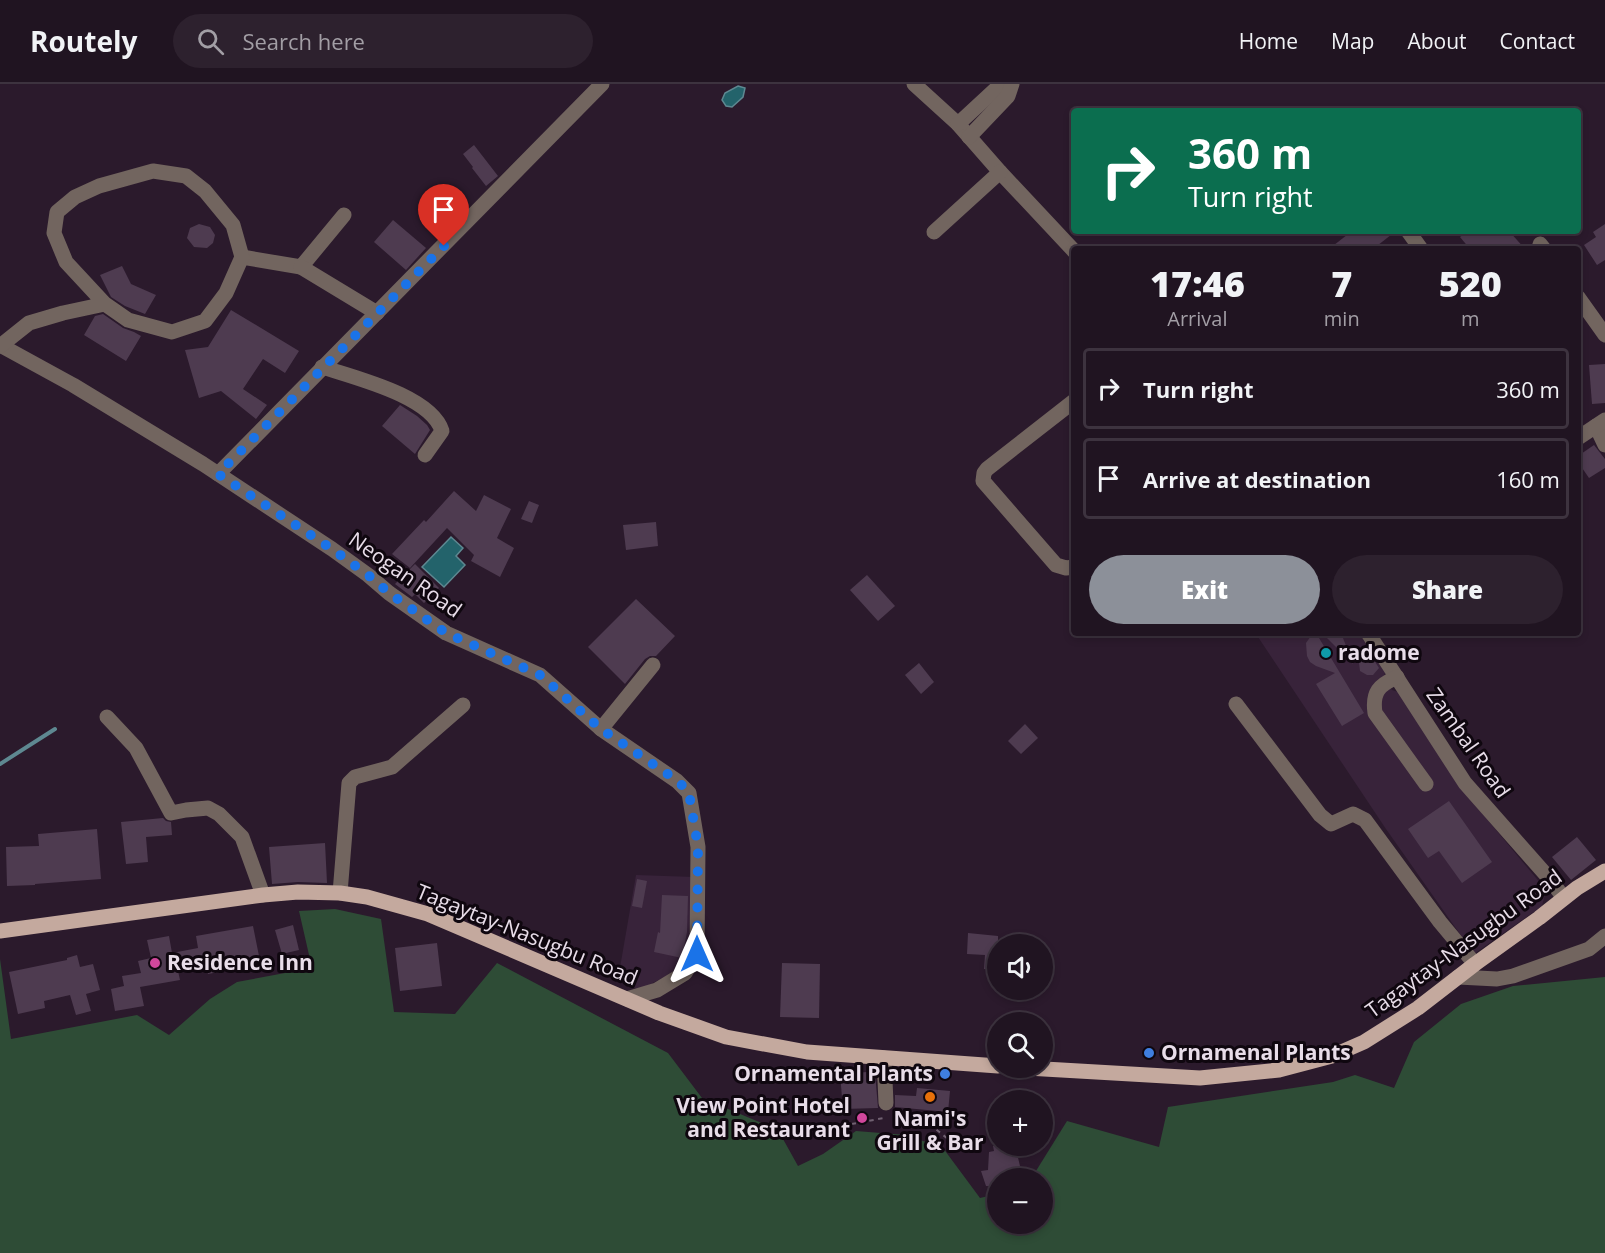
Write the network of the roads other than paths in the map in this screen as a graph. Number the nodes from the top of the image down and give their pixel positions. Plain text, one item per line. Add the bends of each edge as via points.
1 (602, 84) edge
2 (914, 84) edge
3 (1004, 87) edge
4 (958, 124) junction
5 (969, 137) junction
6 (1000, 172) junction
7 (344, 215) dead end
8 (934, 232) dead end
9 (1071, 248) edge
10 (242, 257) junction
11 (301, 267) junction
12 (1581, 301) edge
13 (105, 304) junction
14 (377, 313) junction
15 (1605, 335) edge
16 (0, 346) edge
17 (322, 368) junction
18 (1071, 404) edge
19 (1600, 423) edge
20 (1581, 436) edge
21 (1605, 445) edge
22 (425, 455) dead end
23 (218, 474) junction
24 (1071, 567) edge
25 (1370, 636) edge
26 (653, 665) dead end
27 (1397, 677) junction
28 (1236, 704) dead end
29 (463, 705) dead end
30 (107, 717) dead end
31 (601, 729) junction
32 (1426, 784) dead end
33 (1605, 871) edge
34 (340, 893) junction
35 (263, 895) junction
36 (1564, 898) junction
37 (0, 931) edge
38 (1605, 936) edge
39 (1475, 964) junction
40 (1458, 977) junction
41 (627, 999) junction
42 (884, 1058) junction
43 (987, 1065) edge
44 (1053, 1070) edge
45 (885, 1110) road end

1 - 14 street
2 - 4 street
3 - 4 street
3 - 5 street
4 - 5 street
5 - 6 street
6 - 8 street
6 - 9 street
7 - 11 street
10 - 11 street
10 - 13 street via 226,293 205,321 172,332 128,320
10 - 13 street via 233,225 205,191 186,176 153,171 99,186 75,197 57,212 54,233 66,262
11 - 14 street
12 - 15 street
13 - 16 street via 29,323
14 - 17 street
16 - 23 street, Neogan Road via 73,385
17 - 22 street via 395,391 436,418 442,431
17 - 23 street
18 - 24 street via 987,469 983,481 1056,565
19 - 20 street
19 - 21 street
23 - 31 street, Neogan Road via 332,549 446,633 540,675
25 - 27 street, Zambal Road
26 - 31 street
27 - 32 street via 1378,688 1375,713
27 - 36 street, Zambal Road via 1465,783
28 - 39 street via 1331,824 1353,814 1365,820
29 - 34 street via 392,767 355,777 349,783
30 - 35 street via 136,748 171,813 208,808 242,837
31 - 41 street, Neogan Road via 678,781 689,793 698,847 697,954 685,973 657,990
33 - 36 main road, Tagaytay-Nasugbu Road
34 - 35 main road, Tagaytay-Nasugbu Road
34 - 41 main road, Tagaytay-Nasugbu Road via 428,914
35 - 37 main road, Tagaytay-Nasugbu Road
36 - 39 main road, Tagaytay-Nasugbu Road
38 - 40 street via 1588,949 1514,976
39 - 40 main road, Tagaytay-Nasugbu Road
40 - 44 main road, Tagaytay-Nasugbu Road via 1418,1008 1364,1041 1332,1056 1279,1070 1200,1078
41 - 42 main road, Tagaytay-Nasugbu Road via 726,1037 807,1052
42 - 43 main road, Tagaytay-Nasugbu Road
42 - 45 street

